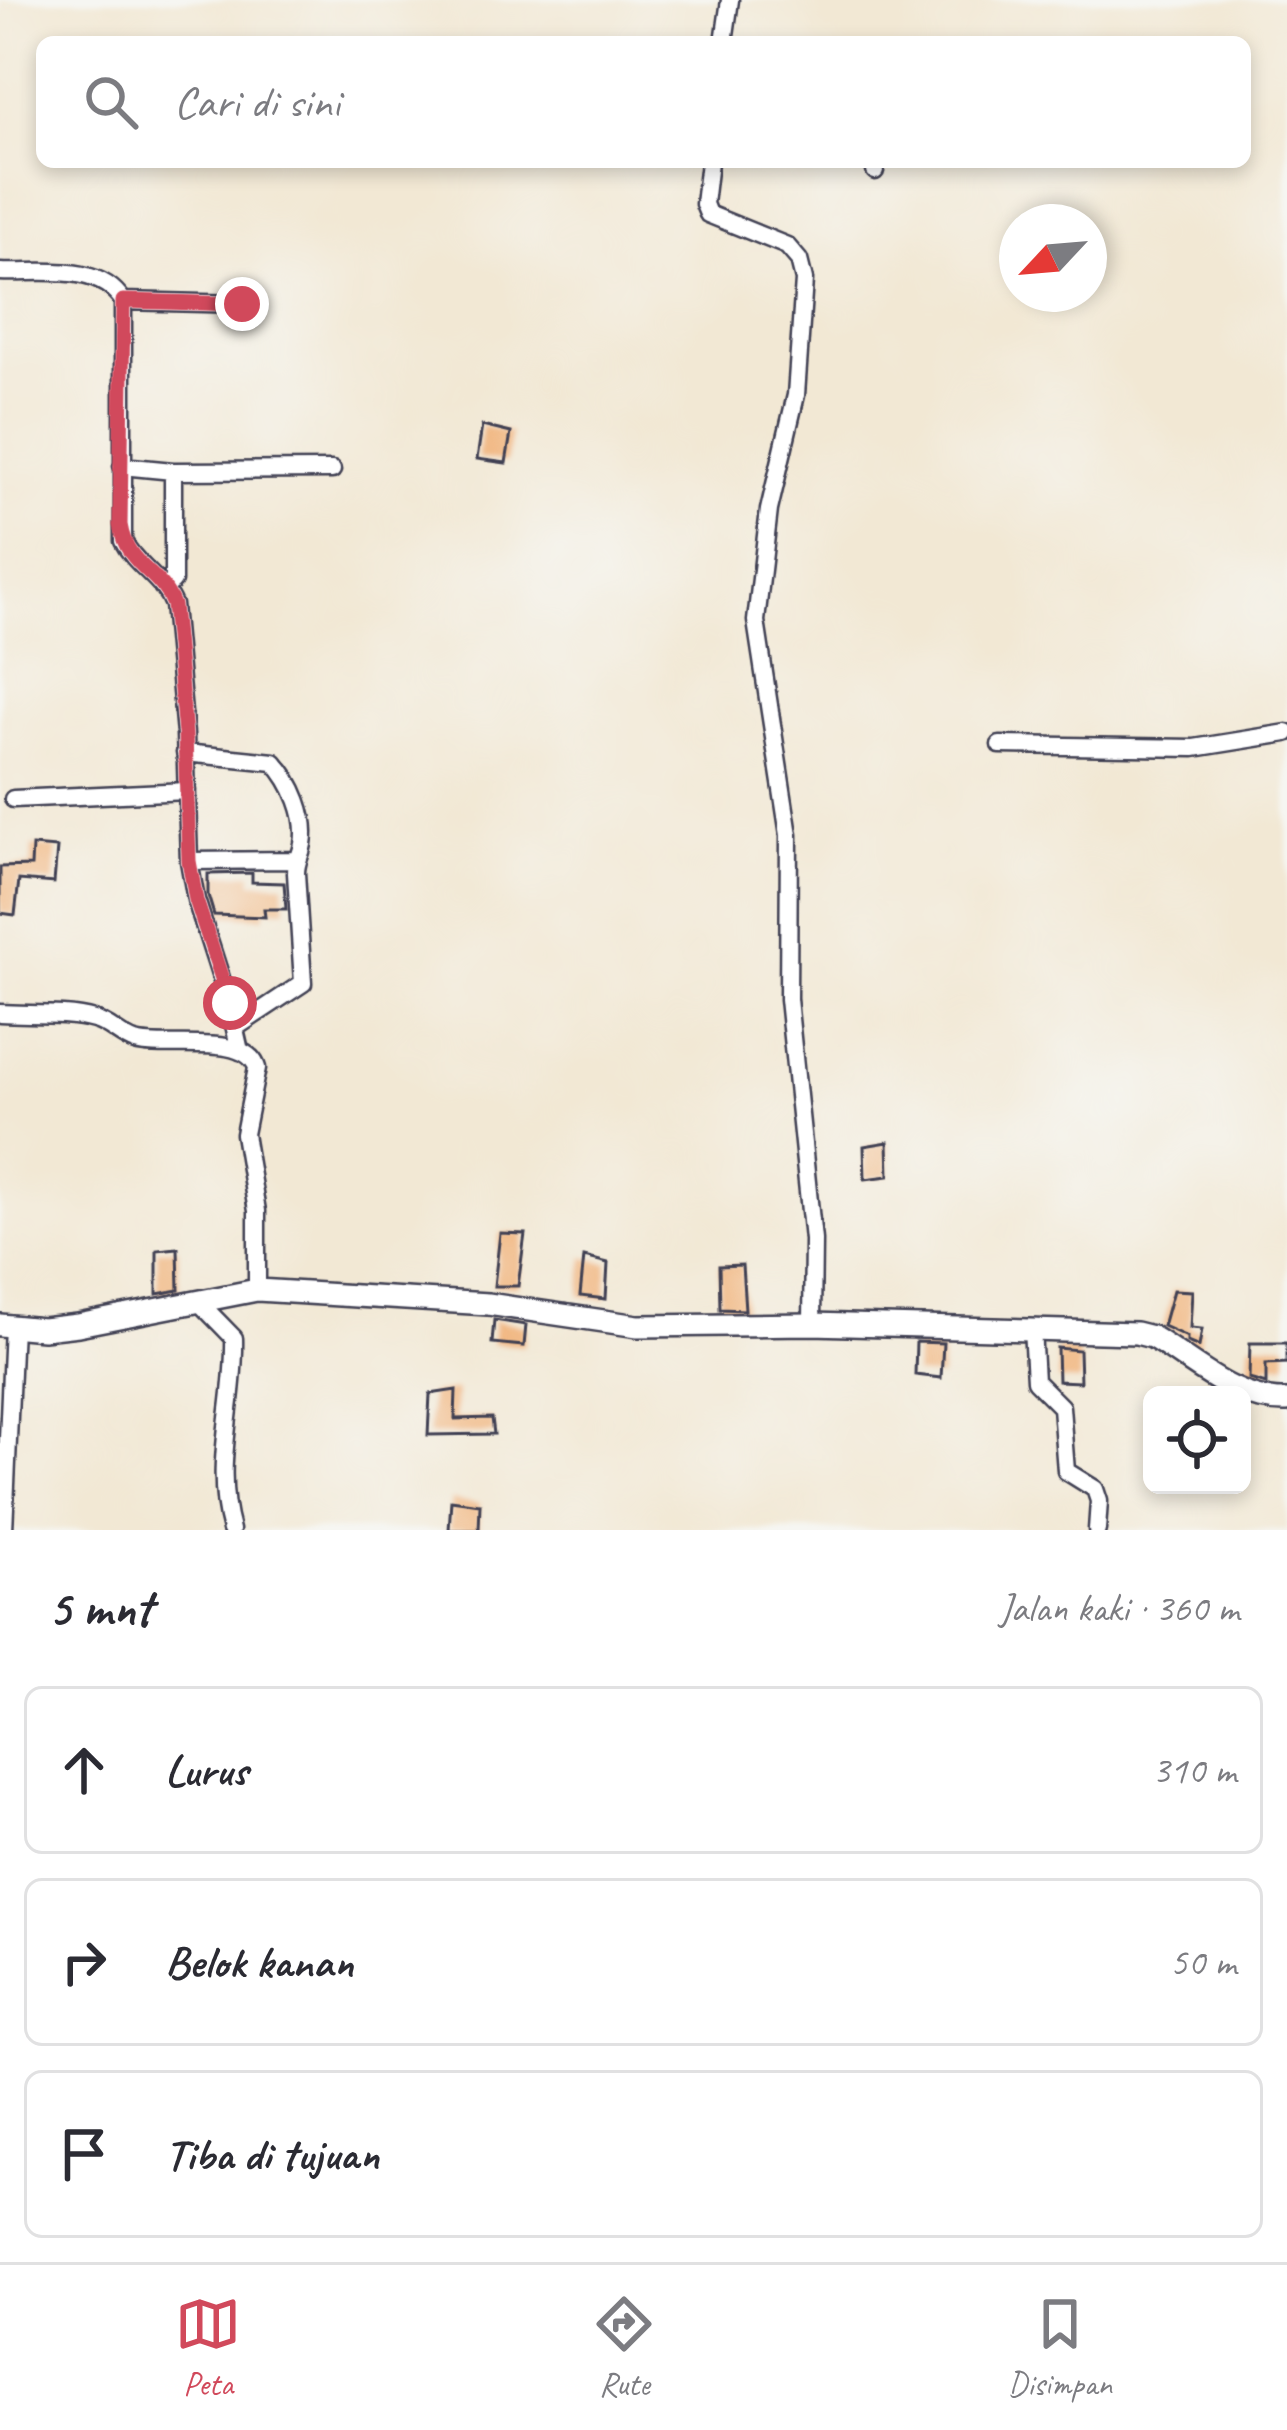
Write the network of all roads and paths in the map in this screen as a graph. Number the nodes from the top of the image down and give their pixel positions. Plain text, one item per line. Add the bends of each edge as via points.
1 (730, 0) edge
2 (725, 36) edge
3 (708, 168) edge
4 (0, 272) edge
5 (123, 301) junction
6 (242, 304) dead end
7 (122, 466) junction
8 (332, 470) dead end
9 (173, 471) junction
10 (165, 588) junction
11 (1287, 733) edge
12 (1000, 745) dead end
13 (185, 753) junction
14 (187, 791) junction
15 (14, 799) dead end
16 (296, 860) junction
17 (189, 861) junction
18 (0, 1013) edge
19 (235, 1028) junction
20 (240, 1051) junction
21 (257, 1290) junction
22 (197, 1300) junction
23 (812, 1324) junction
24 (6, 1326) edge
25 (1032, 1329) junction
26 (1287, 1401) edge
27 (4, 1530) edge
28 (231, 1530) edge
29 (1097, 1530) edge

1 - 2 street
3 - 23 street via 708,214 787,246 803,280 796,395 769,509 756,621 789,835 788,999 813,1240
4 - 5 street via 96,276
5 - 6 street
5 - 7 street
7 - 9 street
7 - 10 street via 123,541 136,565
8 - 9 street
9 - 10 street via 173,581
10 - 13 street via 175,619
11 - 12 street via 1193,748
13 - 14 street
13 - 16 street via 274,763 298,800 303,844
14 - 15 street
14 - 17 street
16 - 17 street
16 - 19 street via 303,983
17 - 19 street
18 - 20 street via 91,1018 135,1042
19 - 20 street
20 - 21 street via 256,1062 244,1134 257,1211
21 - 22 street
21 - 23 street via 488,1304 638,1327
22 - 24 street via 78,1325
22 - 28 street via 235,1343 221,1458
23 - 25 street
24 - 27 street
25 - 26 street via 1136,1333 1238,1391
25 - 29 street via 1035,1381 1061,1407 1064,1465 1095,1489

